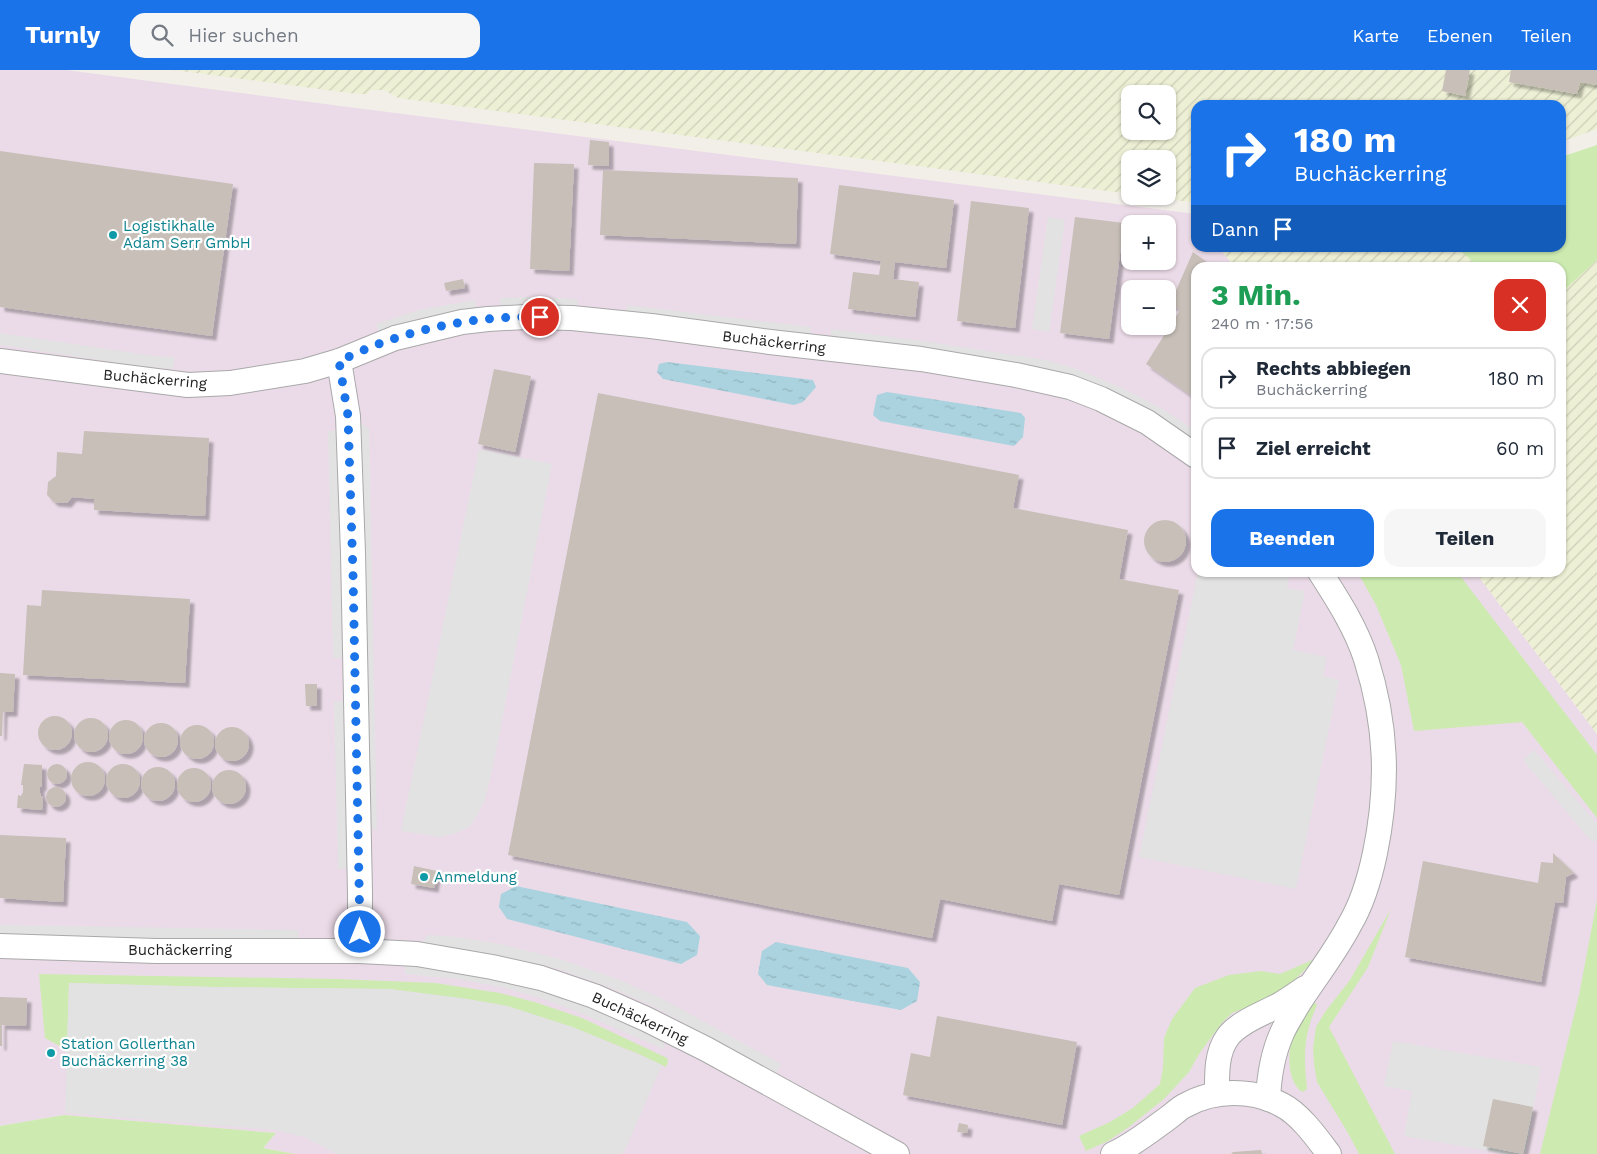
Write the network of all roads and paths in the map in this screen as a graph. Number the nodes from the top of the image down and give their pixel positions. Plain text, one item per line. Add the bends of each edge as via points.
1 (339, 361) junction
2 (0, 362) edge
3 (1191, 453) edge
4 (1323, 577) edge
5 (0, 946) edge
6 (360, 951) junction
7 (1310, 985) junction
8 (1217, 1094) junction
9 (1268, 1099) junction
10 (897, 1154) edge
11 (1114, 1154) edge
12 (1329, 1154) edge

1 - 2 street, Buchäckerring via 305,372 267,378 188,384
1 - 3 street, Buchäckerring via 395,338 488,319 566,318 651,326 921,359 1070,387 1147,422
1 - 6 street via 348,416
4 - 7 street via 1345,611 1365,658 1379,708 1385,762 1383,805 1369,881 1351,924
5 - 6 street, Buchäckerring via 156,951
6 - 10 street, Buchäckerring via 417,954 492,967 541,978 594,996 706,1049
7 - 8 street via 1243,1024 1227,1037 1220,1053
7 - 9 street via 1282,1032 1269,1077
8 - 9 street via 1233,1092
8 - 11 street via 1185,1105
9 - 12 street via 1283,1105 1297,1117

